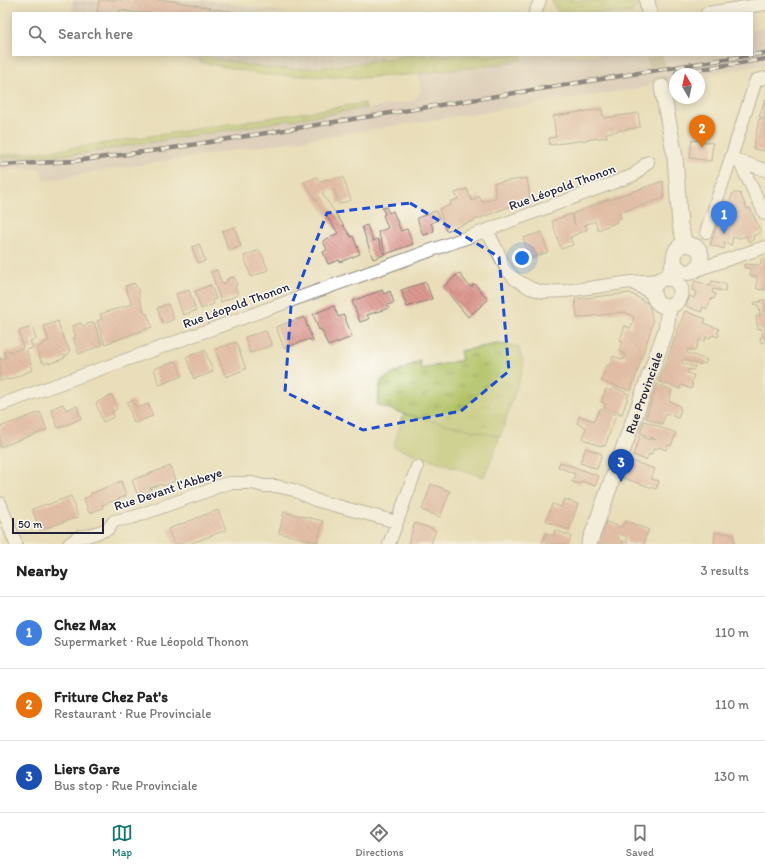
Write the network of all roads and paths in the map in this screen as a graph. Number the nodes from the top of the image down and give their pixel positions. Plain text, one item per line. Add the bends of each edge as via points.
1 (540, 0) edge
2 (647, 0) edge
3 (765, 4) edge
4 (535, 12) edge
5 (649, 12) edge
6 (713, 12) edge
7 (765, 78) edge
8 (662, 87) tunnel mouth
9 (735, 159) junction
10 (648, 162) dead end
11 (765, 170) edge
12 (765, 214) edge
13 (482, 232) junction
14 (706, 232) dead end
15 (685, 244) junction
16 (765, 246) edge
17 (700, 251) junction
18 (721, 261) junction
19 (677, 277) junction
20 (631, 282) junction
21 (653, 294) junction
22 (669, 307) junction
23 (0, 405) edge
24 (417, 467) dead end
25 (0, 504) edge
26 (397, 522) junction
27 (16, 544) edge
28 (69, 544) edge
29 (389, 544) edge
30 (589, 544) edge

1 - 4 street
2 - 5 main road
3 - 6 street
7 - 9 street via 756,80
8 - 15 main road via 675,158 680,225
9 - 11 street
9 - 12 street
9 - 14 street
10 - 13 street, Rue Léopold Thonon via 634,175
13 - 20 street via 490,236 507,270 515,279 530,288 543,292 566,291
13 - 23 street, Rue Léopold Thonon
15 - 17 main road via 694,245
15 - 19 main road via 673,255 678,269
16 - 18 street
17 - 18 street
17 - 19 main road via 702,259 699,266
18 - 19 street
19 - 20 street
19 - 21 main road via 654,286
19 - 22 main road via 682,292 680,299
20 - 21 street
21 - 22 main road via 655,301 661,306
22 - 30 main road, Rue Provinciale via 666,330
24 - 26 street
25 - 27 street
26 - 28 street, Rue Devant l'Abbeye via 315,500 294,490 252,483 231,483 134,517 114,521 108,529 80,536
26 - 29 street

